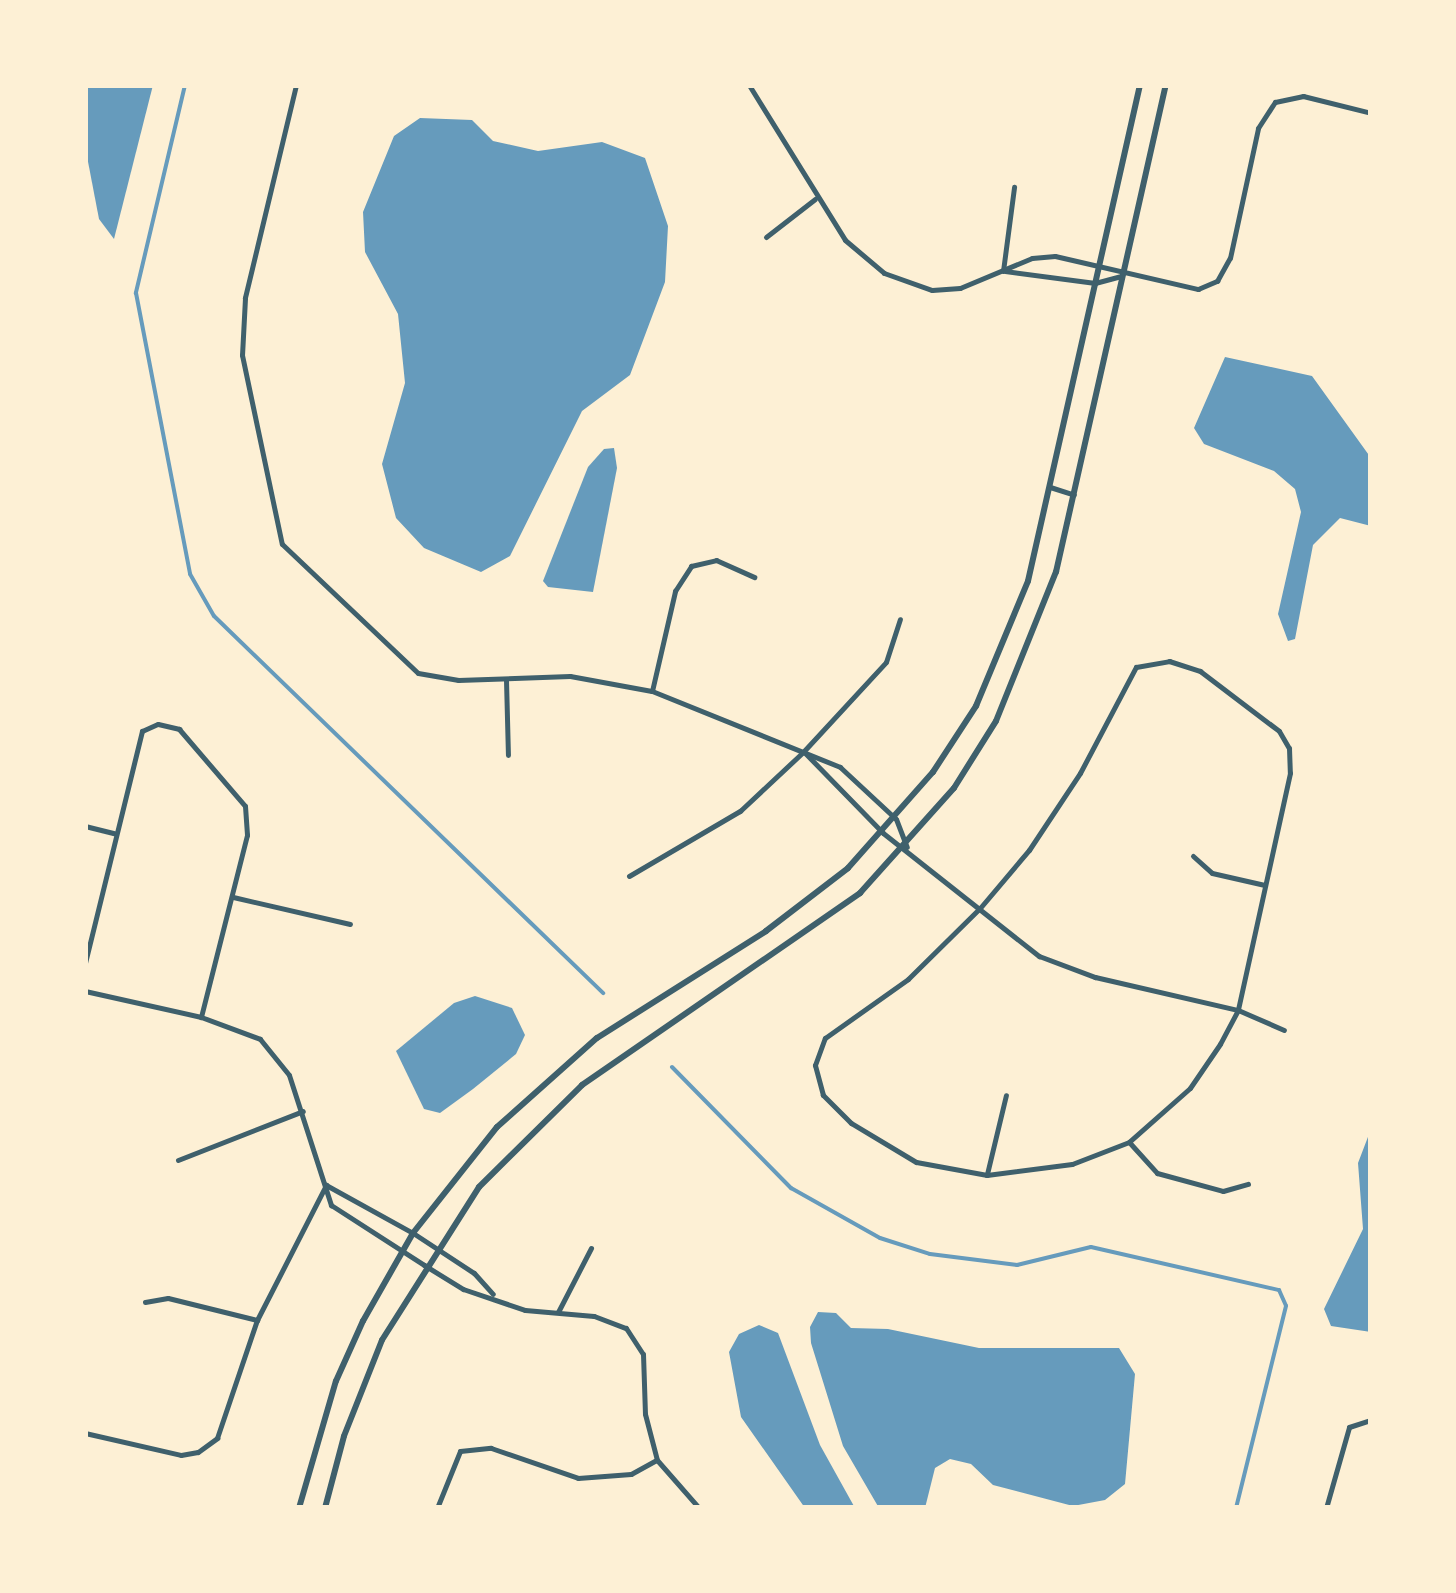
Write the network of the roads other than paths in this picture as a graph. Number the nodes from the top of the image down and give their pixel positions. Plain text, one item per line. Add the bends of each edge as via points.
1 (296, 85) edge
2 (750, 85) edge
3 (1140, 85) edge
4 (1166, 85) edge
5 (1371, 113) edge
6 (1014, 187) dead end
7 (815, 200) junction
8 (766, 237) dead end
9 (1099, 265) junction
10 (1003, 271) junction
11 (1125, 276) junction
12 (1096, 283) junction
13 (1050, 488) junction
14 (1074, 496) junction
15 (754, 577) dead end
16 (900, 620) dead end
17 (506, 680) junction
18 (652, 691) junction
19 (804, 752) junction
20 (508, 755) dead end
21 (896, 819) junction
22 (85, 826) edge
23 (114, 833) junction
24 (882, 834) junction
25 (907, 847) junction
26 (1193, 856) dead end
27 (629, 876) dead end
28 (1265, 885) junction
29 (232, 896) junction
30 (980, 908) junction
31 (350, 924) dead end
32 (85, 963) edge
33 (85, 991) edge
34 (1238, 1010) junction
35 (201, 1017) junction
36 (1284, 1030) dead end
37 (1006, 1094) dead end
38 (303, 1112) junction
39 (1129, 1142) junction
40 (178, 1160) dead end
41 (987, 1175) junction
42 (1248, 1184) dead end
43 (326, 1185) junction
44 (413, 1233) junction
45 (436, 1248) junction
46 (591, 1248) dead end
47 (402, 1251) junction
48 (424, 1265) junction
49 (495, 1297) junction
50 (145, 1302) dead end
51 (557, 1313) junction
52 (258, 1320) junction
53 (1369, 1420) edge
54 (85, 1433) edge
55 (656, 1460) junction
56 (298, 1508) edge
57 (325, 1508) edge
58 (437, 1508) edge
59 (699, 1508) edge
60 (1326, 1508) edge

1 - 17 street via 245,298 242,356 282,544 418,673
2 - 7 street
3 - 9 street
4 - 11 street
5 - 11 street via 1303,96 1275,102 1258,128 1230,258 1217,281 1198,289
6 - 10 street
7 - 8 street
7 - 10 street via 845,240 884,273 932,290 960,288
9 - 10 street via 1032,258
9 - 11 street
9 - 12 street
10 - 12 street
11 - 12 street
11 - 14 street
12 - 13 street
13 - 14 street
13 - 21 street via 1028,581 996,666 956,740
14 - 25 street via 1024,661 954,788
15 - 18 street via 716,560 691,566 675,591
16 - 19 street via 886,662
17 - 18 street via 570,676
17 - 20 street
18 - 19 street
19 - 21 street via 840,767
19 - 24 street
19 - 27 street via 740,811
21 - 24 street
21 - 25 street
22 - 23 street
23 - 29 street via 142,731 158,724 179,729 245,806 247,835
23 - 32 street
24 - 25 street
24 - 44 street via 811,899 597,1038 542,1084 496,1126
25 - 30 street
25 - 45 street via 824,922 582,1085 527,1134
26 - 28 street via 1212,873
28 - 30 street via 1290,748 1279,731 1200,671 1169,661 1136,667 1080,773
28 - 34 street
29 - 31 street
29 - 35 street
30 - 34 street via 1039,956 1095,977
30 - 41 street via 908,979 826,1038 815,1065 823,1094 851,1123 916,1162
33 - 35 street
34 - 36 street
34 - 39 street via 1190,1088
35 - 38 street via 260,1040 289,1075
37 - 41 street
38 - 40 street
38 - 43 street
39 - 41 street via 1072,1164
39 - 42 street via 1157,1173 1223,1190
43 - 44 street
43 - 47 street via 331,1204
43 - 52 street
44 - 45 street
44 - 47 street
45 - 48 street
45 - 49 street
46 - 51 street
47 - 48 street
47 - 56 street via 336,1381
48 - 49 street via 464,1290
48 - 57 street via 364,1380
49 - 51 street via 525,1310
50 - 52 street via 168,1298
51 - 55 street via 626,1328 643,1354 645,1414
52 - 54 street via 217,1438 198,1452 180,1455
53 - 60 street via 1348,1427
55 - 58 street via 632,1474 578,1478 491,1448 460,1451
55 - 59 street

